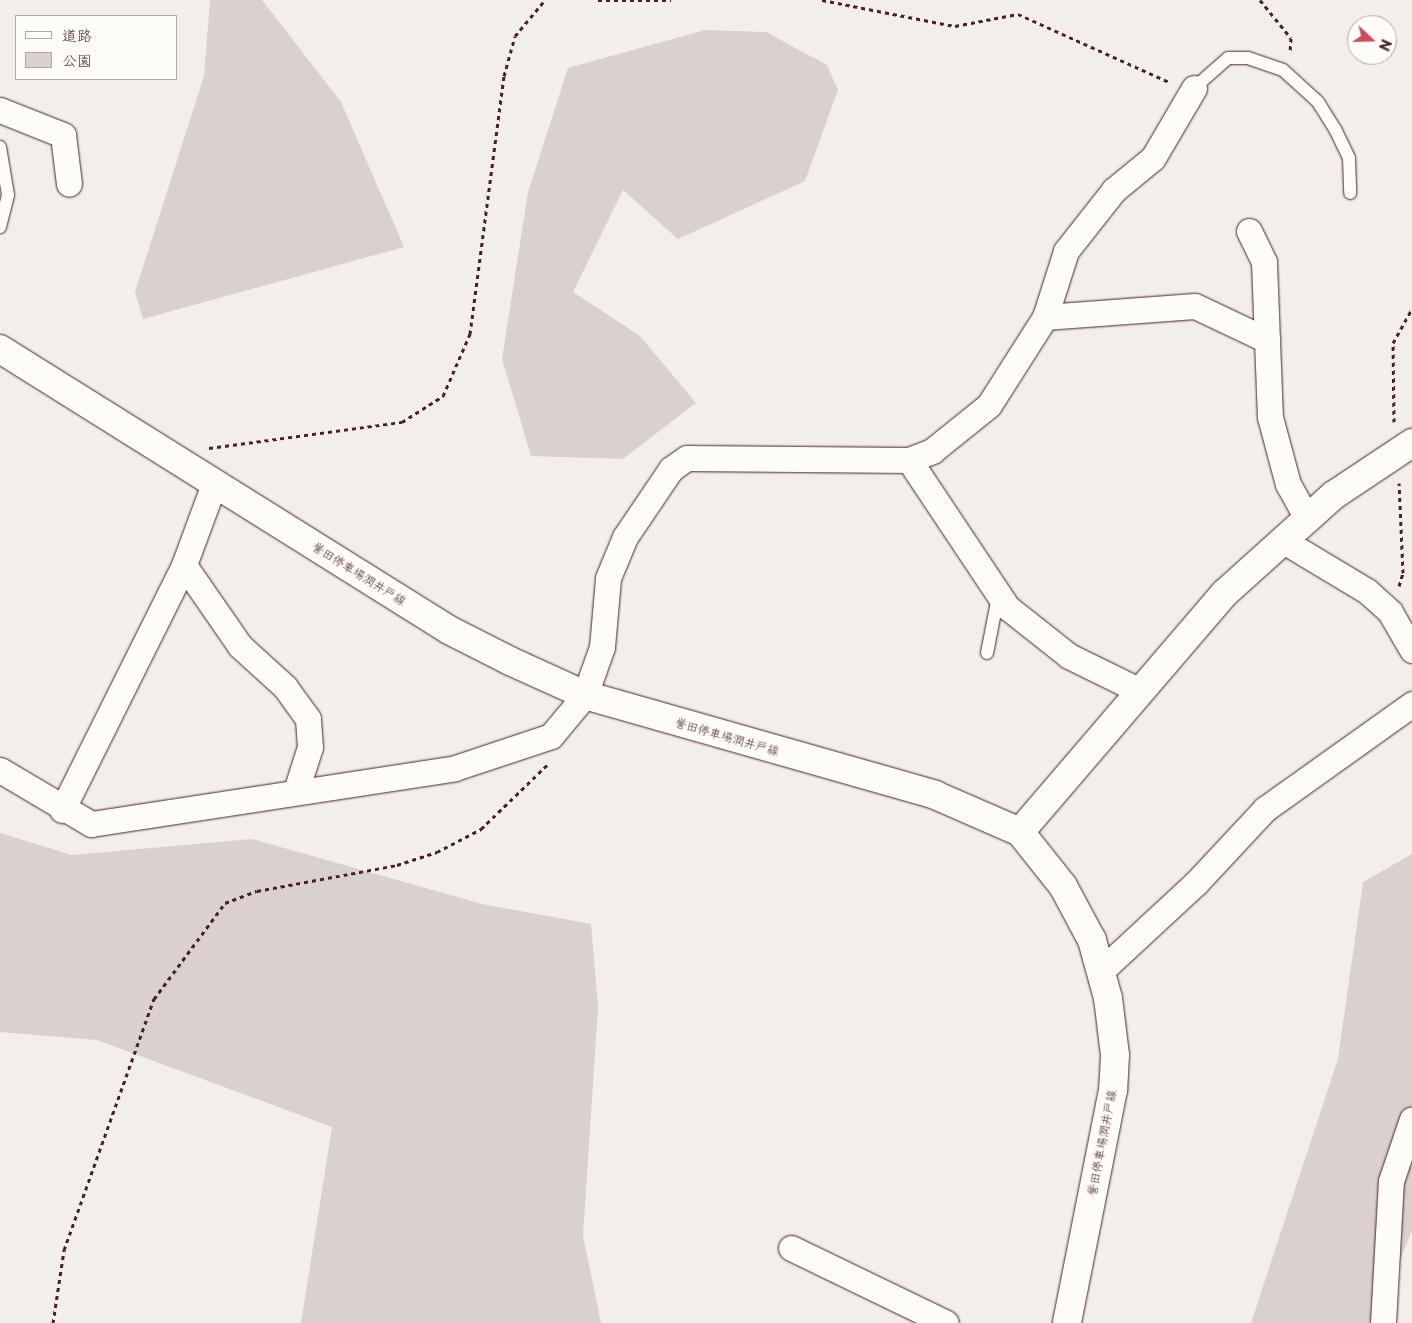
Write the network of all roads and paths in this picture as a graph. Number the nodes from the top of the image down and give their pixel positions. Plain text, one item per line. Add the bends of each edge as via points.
1 (545, 0) edge
2 (598, 0) edge
3 (671, 0) edge
4 (822, 0) edge
5 (1260, 0) edge
6 (1283, 70) junction
7 (1194, 88) junction
8 (0, 110) edge
9 (0, 147) edge
10 (69, 184) dead end
11 (1350, 193) dead end
12 (0, 226) edge
13 (1249, 231) dead end
14 (1412, 309) edge
15 (1045, 317) junction
16 (1267, 340) junction
17 (0, 349) edge
18 (1404, 447) edge
19 (163, 454) junction
20 (909, 460) junction
21 (214, 484) junction
22 (1308, 518) junction
23 (1282, 540) junction
24 (184, 565) junction
25 (998, 597) junction
26 (1390, 612) junction
27 (1412, 650) edge
28 (987, 653) dead end
29 (1138, 690) junction
30 (585, 695) junction
31 (1412, 704) edge
32 (551, 736) junction
33 (0, 770) edge
34 (296, 791) junction
35 (62, 810) junction
36 (1020, 832) junction
37 (1102, 970) junction
38 (1412, 1119) edge
39 (791, 1248) dead end
40 (53, 1323) edge
41 (946, 1323) edge
42 (1066, 1323) edge
43 (1384, 1323) edge

1 - 19 path via 515,36 504,76 470,334 443,396 402,422
2 - 3 path
4 - 7 path via 955,26 1018,14
5 - 6 path via 1291,38
6 - 7 lane via 1248,58 1228,58
6 - 11 lane via 1318,102 1335,129 1349,158
7 - 15 street via 1153,158 1114,190 1066,251
8 - 10 street via 63,134
9 - 12 lane via 8,195
13 - 16 street via 1264,262
14 - 18 path via 1399,326 1391,357
15 - 16 street via 1195,306
15 - 20 street via 989,405 932,451
16 - 22 street via 1270,417 1288,484
17 - 19 main road, 誉田停車場潤井戸線
18 - 22 main road
18 - 26 path via 1403,573
19 - 21 main road, 誉田停車場潤井戸線
20 - 25 street
20 - 30 street via 687,458 651,494 608,578 602,647
21 - 24 street
21 - 30 main road, 誉田停車場潤井戸線 via 449,630
22 - 23 main road
23 - 26 street via 1367,591
23 - 29 main road via 1225,593
24 - 34 street via 240,646 285,687 308,719 310,747
24 - 35 street
25 - 28 lane
25 - 29 street via 1069,656
26 - 27 street
29 - 36 main road
30 - 32 street
30 - 36 main road, 誉田停車場潤井戸線 via 935,795
31 - 37 street via 1266,808 1196,883
32 - 34 street via 455,768
32 - 40 path via 549,764 481,829 438,852 397,865 224,903 196,936 154,1000 64,1250
33 - 35 street
34 - 35 street via 91,824
36 - 37 main road, 誉田停車場潤井戸線 via 1079,912
37 - 42 main road, 誉田停車場潤井戸線 via 1115,1055 1113,1090
38 - 43 street via 1391,1181
39 - 41 street

